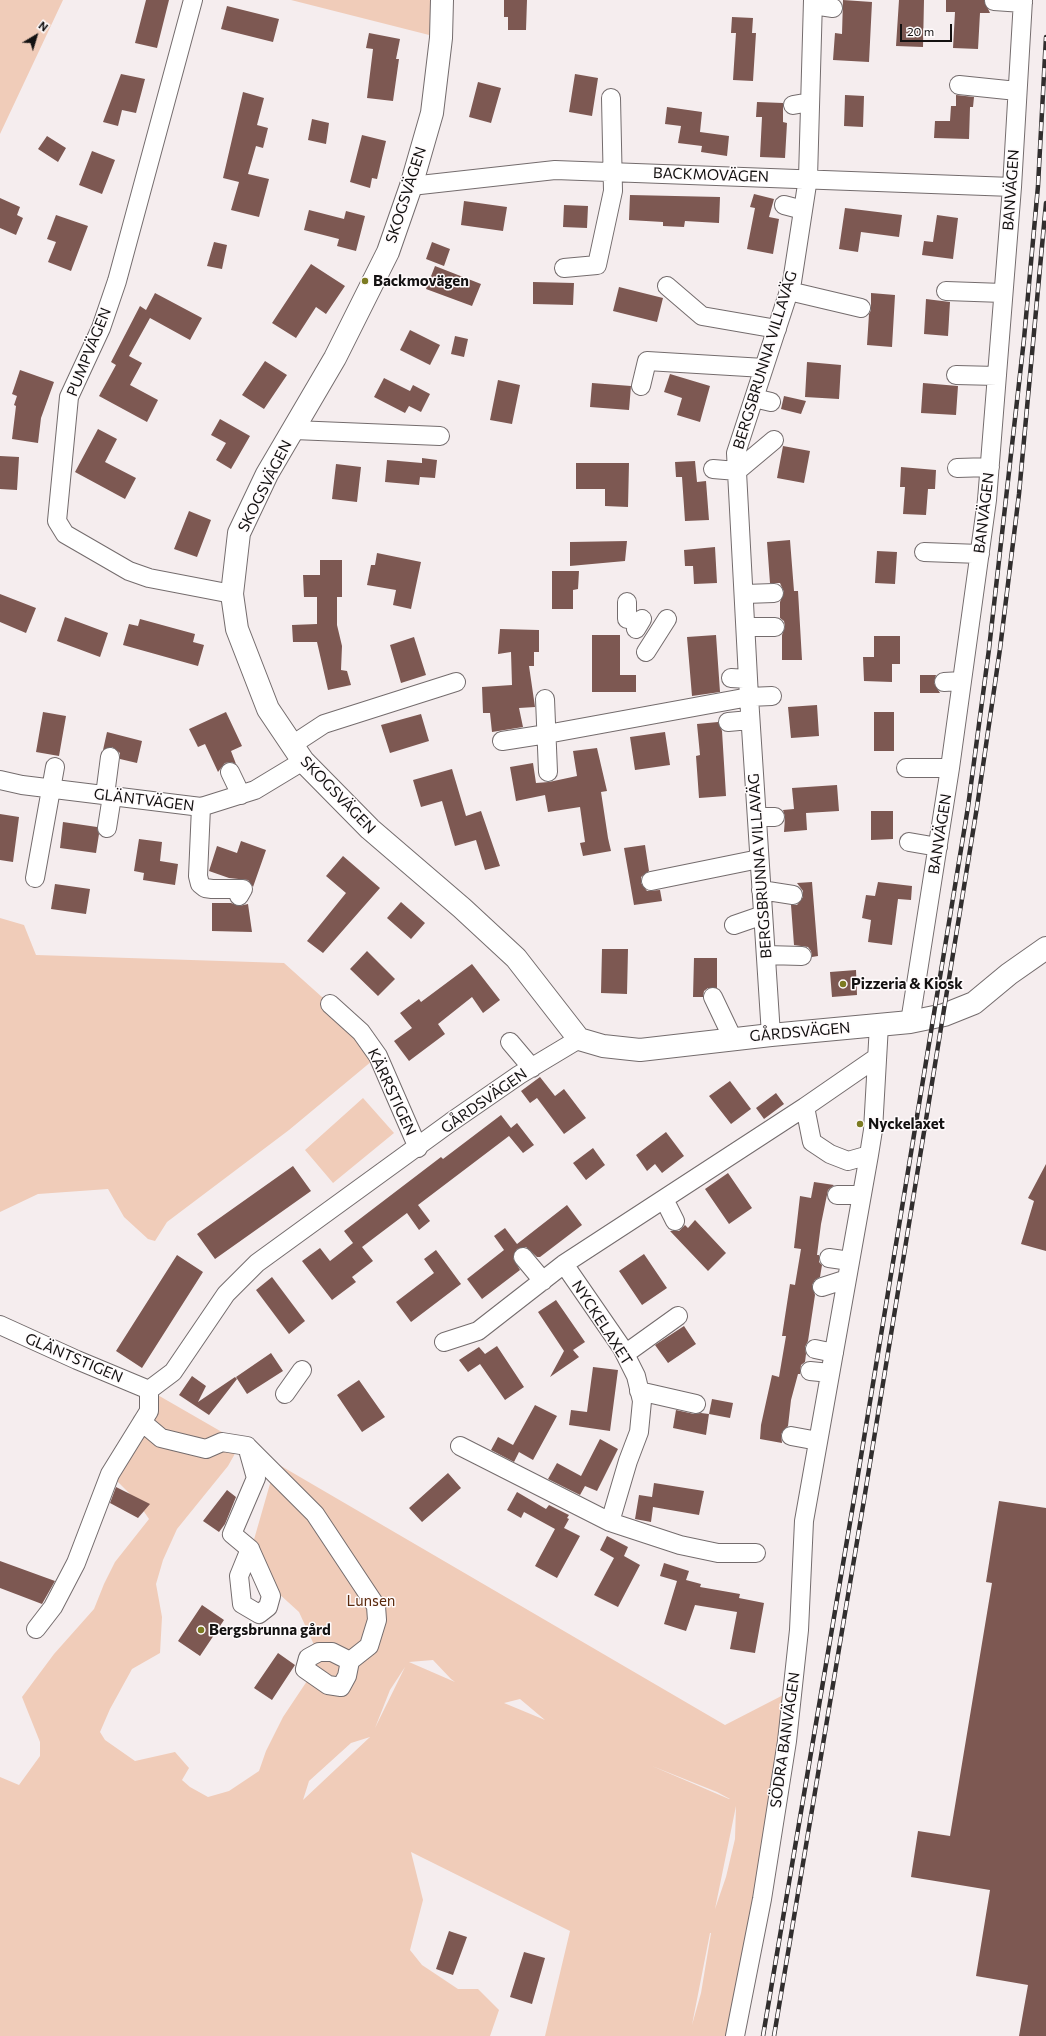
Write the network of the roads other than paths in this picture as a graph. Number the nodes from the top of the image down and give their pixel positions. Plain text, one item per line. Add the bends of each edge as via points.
1 (193, 0) edge
2 (442, 0) edge
3 (994, 1) edge
4 (813, 2) edge
5 (1023, 2) edge
6 (833, 8) dead end
7 (959, 85) dead end
8 (1017, 91) junction
9 (611, 98) dead end
10 (613, 171) junction
11 (808, 178) junction
12 (411, 186) junction
13 (1012, 187) junction
14 (784, 205) dead end
15 (803, 210) junction
16 (564, 268) dead end
17 (667, 286) dead end
18 (789, 291) junction
19 (946, 291) dead end
20 (1003, 293) junction
21 (862, 308) dead end
22 (776, 329) junction
23 (764, 368) junction
24 (956, 375) dead end
25 (997, 376) junction
26 (641, 386) dead end
27 (754, 398) junction
28 (771, 402) dead end
29 (294, 430) junction
30 (440, 436) dead end
31 (774, 440) dead end
32 (990, 467) junction
33 (957, 468) dead end
34 (713, 469) dead end
35 (737, 471) junction
36 (924, 552) dead end
37 (980, 554) junction
38 (774, 593) dead end
39 (232, 594) junction
40 (745, 594) junction
41 (667, 619) dead end
42 (746, 627) junction
43 (775, 627) dead end
44 (646, 652) dead end
45 (962, 681) junction
46 (456, 682) dead end
47 (944, 682) dead end
48 (772, 696) dead end
49 (749, 697) junction
50 (545, 699) dead end
51 (750, 720) junction
52 (728, 722) dead end
53 (547, 734) junction
54 (502, 741) dead end
55 (297, 753) junction
56 (110, 757) dead end
57 (55, 767) dead end
58 (906, 768) dead end
59 (950, 768) junction
60 (230, 772) dead end
61 (548, 772) dead end
62 (0, 780) edge
63 (52, 788) junction
64 (241, 794) junction
65 (108, 796) junction
66 (201, 807) junction
67 (757, 817) junction
68 (775, 817) dead end
69 (107, 828) dead end
70 (909, 842) dead end
71 (938, 847) junction
72 (759, 859) junction
73 (35, 878) dead end
74 (651, 881) dead end
75 (762, 890) junction
76 (793, 895) dead end
77 (239, 896) dead end
78 (763, 915) junction
79 (734, 925) dead end
80 (1046, 948) edge
81 (766, 955) junction
82 (802, 956) dead end
83 (713, 997) dead end
84 (330, 1004) dead end
85 (910, 1022) junction
86 (878, 1025) junction
87 (771, 1035) junction
88 (579, 1039) junction
89 (733, 1039) junction
90 (510, 1042) dead end
91 (876, 1058) junction
92 (532, 1068) junction
93 (805, 1107) junction
94 (418, 1148) junction
95 (870, 1155) junction
96 (837, 1195) dead end
97 (862, 1195) junction
98 (664, 1199) junction
99 (675, 1222) dead end
100 (523, 1257) dead end
101 (829, 1258) dead end
102 (850, 1261) junction
103 (564, 1264) junction
104 (847, 1279) junction
105 (543, 1280) junction
106 (822, 1287) dead end
107 (678, 1316) dead end
108 (0, 1325) edge
109 (444, 1342) dead end
110 (815, 1349) dead end
111 (834, 1353) junction
112 (625, 1354) junction
113 (302, 1370) dead end
114 (810, 1371) dead end
115 (830, 1373) junction
116 (149, 1390) junction
117 (639, 1391) junction
118 (285, 1394) dead end
119 (696, 1404) dead end
120 (142, 1422) junction
121 (791, 1436) dead end
122 (818, 1441) junction
123 (247, 1446) junction
124 (460, 1446) dead end
125 (610, 1522) junction
126 (250, 1549) dead end
127 (756, 1553) dead end
128 (36, 1628) dead end
129 (350, 1661) dead end
130 (735, 2036) edge

1 - 39 street, PUMPVÄGEN via 116,281 101,328 69,397 57,521 65,534 129,571 149,578
2 - 12 street, SKOGSVÄGEN via 441,38 432,113
3 - 5 street
4 - 6 street
4 - 11 street, BERGSBRUNNA VILLAVÄG via 801,104
5 - 8 street, BANVÄGEN
7 - 8 street
8 - 13 street, BANVÄGEN
9 - 10 street
10 - 11 street, BACKMOVÄGEN
10 - 12 street, BACKMOVÄGEN via 555,170
10 - 16 street via 613,191 597,265
11 - 13 street, BACKMOVÄGEN via 955,192
11 - 15 street, BERGSBRUNNA VILLAVÄG
12 - 29 street, SKOGSVÄGEN via 388,252 335,358
13 - 20 street, BANVÄGEN
14 - 15 street
15 - 18 street, BERGSBRUNNA VILLAVÄG
17 - 22 street via 702,316
18 - 21 street
18 - 22 street, BERGSBRUNNA VILLAVÄG
19 - 20 street
20 - 25 street, BANVÄGEN
22 - 23 street, BERGSBRUNNA VILLAVÄG
23 - 26 street via 647,361
23 - 27 street, BERGSBRUNNA VILLAVÄG
24 - 25 street
25 - 32 street, BANVÄGEN
27 - 28 street
27 - 35 street, BERGSBRUNNA VILLAVÄG via 736,453
29 - 30 street
29 - 39 street, SKOGSVÄGEN via 268,474 239,533
31 - 35 street
32 - 33 street
32 - 37 street, BANVÄGEN
34 - 35 street
35 - 40 street, BERGSBRUNNA VILLAVÄG
36 - 37 street
37 - 45 street, BANVÄGEN
38 - 40 street
39 - 55 street, SKOGSVÄGEN via 237,629 268,709
40 - 42 street, BERGSBRUNNA VILLAVÄG
41 - 44 street
42 - 43 street
42 - 49 street, BERGSBRUNNA VILLAVÄG via 739,678
45 - 47 street
45 - 59 street, BANVÄGEN
46 - 55 street, GLÄNTVÄGEN via 324,724
48 - 49 street
49 - 51 street, BERGSBRUNNA VILLAVÄG
49 - 53 street
50 - 53 street
51 - 52 street
51 - 67 street, BERGSBRUNNA VILLAVÄG
53 - 54 street
53 - 61 street
55 - 64 street, GLÄNTVÄGEN via 255,790
55 - 88 street, SKOGSVÄGEN via 370,829 516,958
56 - 65 street
57 - 63 street
58 - 59 street
59 - 71 street, BANVÄGEN
60 - 64 street
62 - 63 street, GLÄNTVÄGEN via 25,792
63 - 65 street, GLÄNTVÄGEN
63 - 73 street
64 - 66 street, GLÄNTVÄGEN
65 - 66 street, GLÄNTVÄGEN
65 - 69 street
66 - 77 street via 203,851 198,876 200,884 205,895 243,889
67 - 68 street
67 - 72 street, BERGSBRUNNA VILLAVÄG
70 - 71 street
71 - 85 street, BANVÄGEN via 926,893
72 - 74 street
72 - 75 street, BERGSBRUNNA VILLAVÄG
75 - 76 street
75 - 78 street, BERGSBRUNNA VILLAVÄG
78 - 79 street
78 - 81 street, BERGSBRUNNA VILLAVÄG
80 - 85 street, GÅRDSVÄGEN via 1009,974 974,1004 944,1015
81 - 82 street
81 - 87 street, BERGSBRUNNA VILLAVÄG
83 - 89 street
84 - 94 street, KÄRRSTIGEN via 361,1032 378,1056
85 - 86 street, GÅRDSVÄGEN
86 - 87 street, GÅRDSVÄGEN
86 - 91 street, SÖDRA BANVÄGEN
87 - 89 street, GÅRDSVÄGEN
88 - 89 street, GÅRDSVÄGEN via 603,1046 640,1050
88 - 92 street, GÅRDSVÄGEN
90 - 92 street
91 - 93 street, NYCKELAXET
91 - 95 street, SÖDRA BANVÄGEN
92 - 94 street, GÅRDSVÄGEN via 457,1118
93 - 95 street via 812,1142 830,1154 848,1160
93 - 98 street, NYCKELAXET
94 - 116 street, GÅRDSVÄGEN via 257,1263 223,1298 173,1372
95 - 97 street, SÖDRA BANVÄGEN
96 - 97 street
97 - 102 street, SÖDRA BANVÄGEN
98 - 99 street
98 - 103 street, NYCKELAXET
100 - 105 street
101 - 102 street
102 - 104 street, SÖDRA BANVÄGEN
103 - 105 street, NYCKELAXET
103 - 112 street, NYCKELAXET
104 - 106 street
104 - 111 street, SÖDRA BANVÄGEN
105 - 109 street, NYCKELAXET via 478,1331
107 - 112 street
108 - 116 street, GLÄNTSTIGEN
110 - 111 street
111 - 115 street, SÖDRA BANVÄGEN
112 - 117 street, NYCKELAXET via 636,1376
113 - 118 street
114 - 115 street
115 - 122 street, SÖDRA BANVÄGEN
116 - 120 street via 149,1411
117 - 119 street
117 - 125 street, NYCKELAXET via 642,1401 639,1432
120 - 123 street via 161,1438 206,1449 222,1442
120 - 128 street via 110,1474 76,1563 53,1607
121 - 122 street
122 - 130 street, SÖDRA BANVÄGEN via 804,1522 799,1630 787,1741 762,1899
123 - 126 street via 256,1478 232,1534
123 - 129 street via 315,1514 376,1606 377,1620 369,1646
124 - 125 street
125 - 127 street via 680,1545 718,1553

